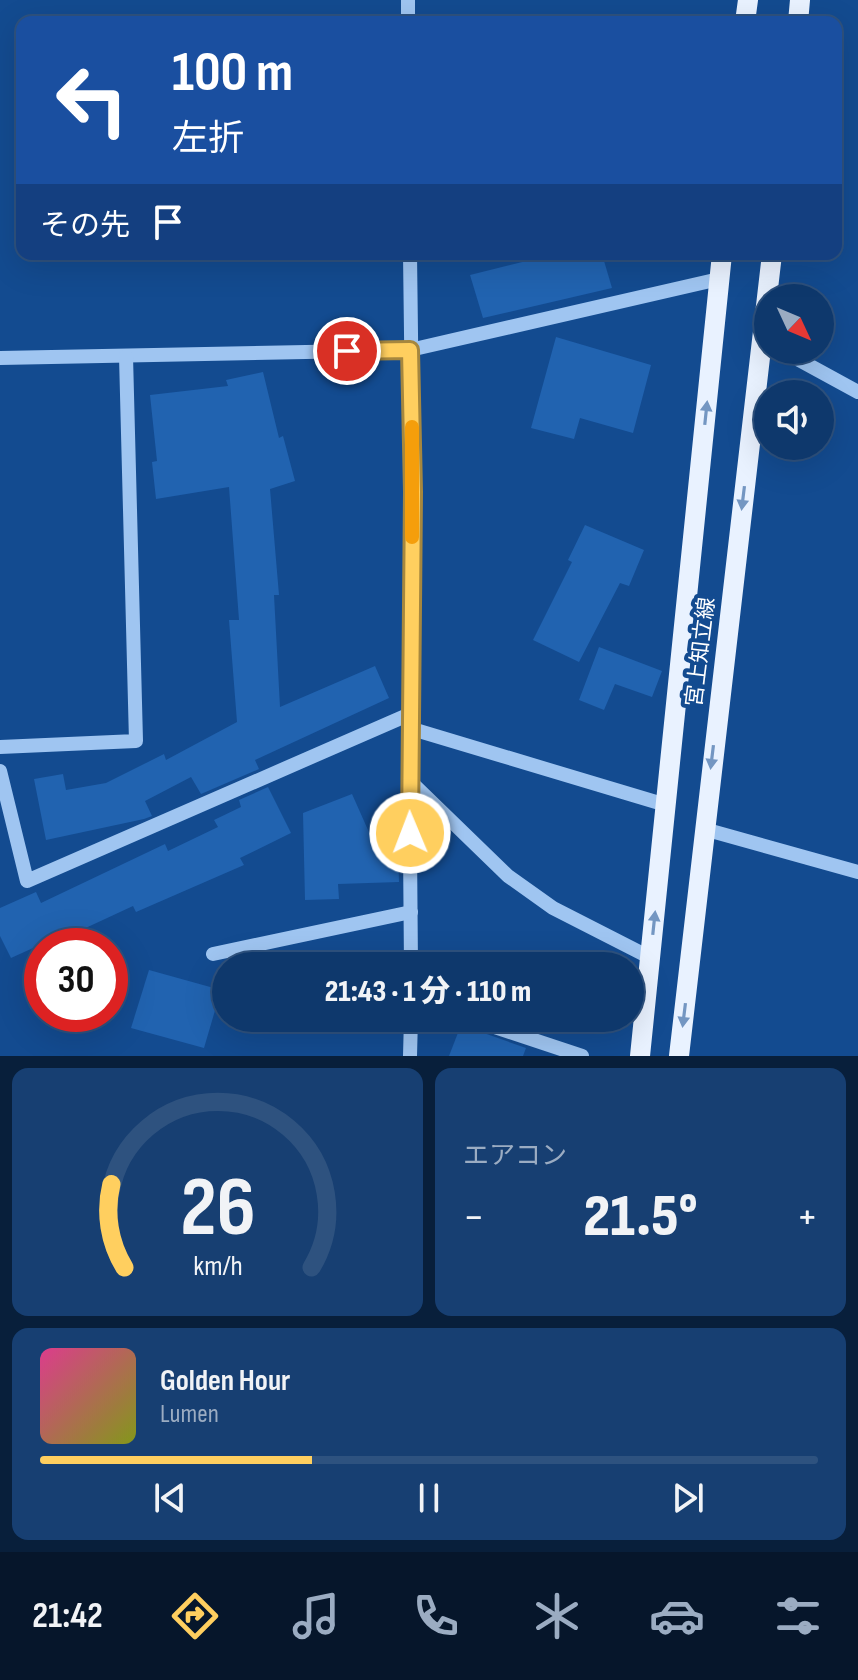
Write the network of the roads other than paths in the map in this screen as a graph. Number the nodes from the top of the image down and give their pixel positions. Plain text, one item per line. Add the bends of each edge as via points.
1 (410, 260) edge
2 (721, 260) edge
3 (772, 260) edge
4 (719, 279) junction
5 (770, 284) edge
6 (410, 350) junction
7 (126, 356) junction
8 (0, 358) edge
9 (762, 364) edge
10 (807, 364) edge
11 (858, 392) edge
12 (410, 721) junction
13 (0, 747) edge
14 (0, 771) edge
15 (410, 781) junction
16 (666, 805) junction
17 (704, 829) junction
18 (858, 872) edge
19 (411, 912) junction
20 (222, 952) edge
21 (411, 952) edge
22 (651, 958) junction
23 (411, 1032) edge
24 (510, 1032) edge
25 (410, 1056) edge
26 (582, 1056) edge
27 (640, 1056) edge
28 (679, 1056) edge

1 - 6 street
2 - 4 main road, 宮上知立線
3 - 5 main road, 宮上知立線
4 - 6 street
16 -> 4 main road, 宮上知立線
6 - 7 street
6 - 12 street
7 - 8 street
7 - 13 street via 136,741
9 -> 17 main road, 宮上知立線
10 - 11 street
12 - 14 street via 27,881
12 - 15 street
12 - 16 street
15 - 19 street
15 - 22 street via 508,876 553,908
22 -> 16 main road, 宮上知立線
17 - 18 street
17 -> 28 main road, 宮上知立線
19 - 20 street
19 - 21 street
22 - 27 main road, 宮上知立線
23 - 25 street
24 - 26 street

